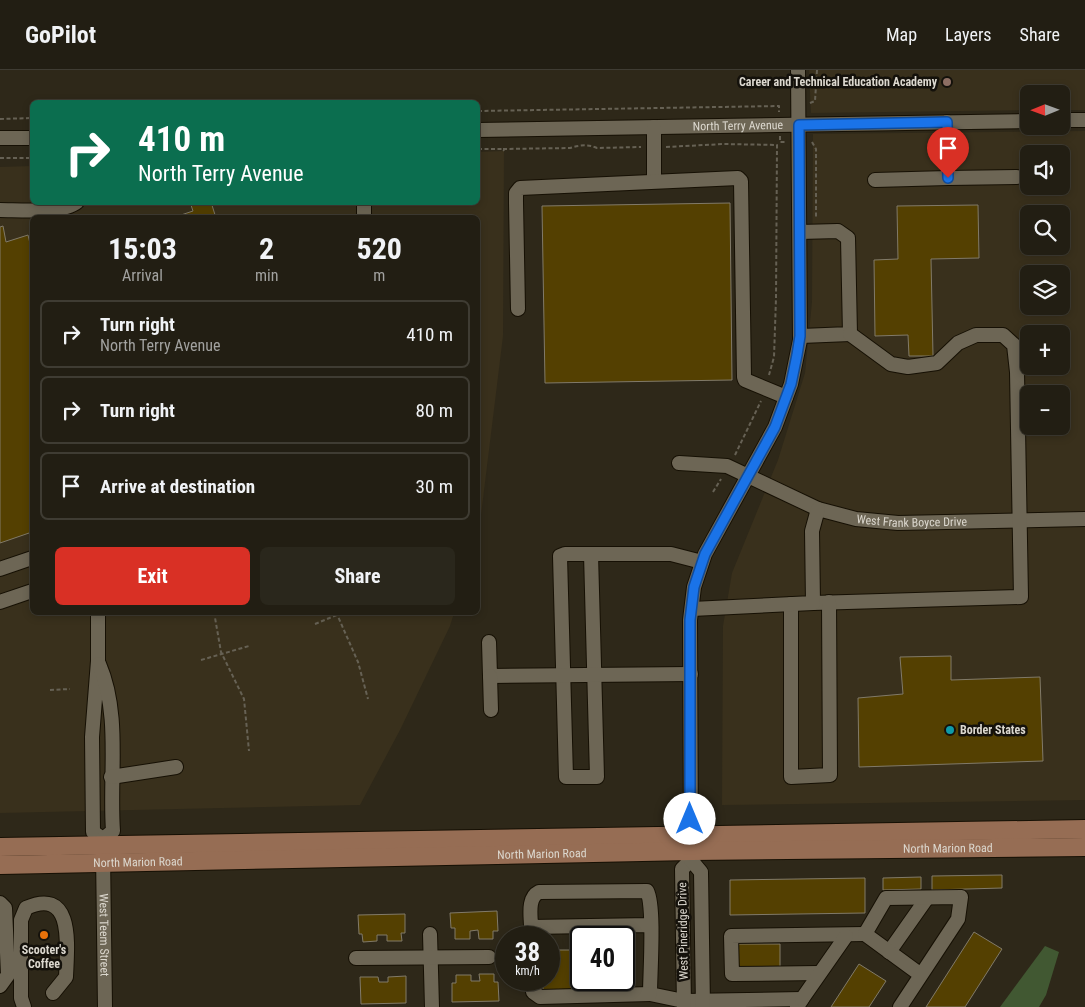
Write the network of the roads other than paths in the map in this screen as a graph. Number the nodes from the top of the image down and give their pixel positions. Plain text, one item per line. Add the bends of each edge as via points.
1 (798, 70) edge
2 (1070, 120) edge
3 (1085, 120) edge
4 (1020, 121) edge
5 (947, 122) junction
6 (799, 125) junction
7 (654, 127) junction
8 (480, 130) edge
9 (0, 138) edge
10 (30, 138) edge
11 (1017, 177) dead end
12 (948, 178) junction
13 (875, 180) dead end
14 (654, 181) junction
15 (70, 205) edge
16 (0, 210) edge
17 (800, 232) junction
18 (518, 309) dead end
19 (850, 334) junction
20 (800, 336) junction
21 (786, 397) junction
22 (680, 463) dead end
23 (748, 476) junction
24 (818, 509) junction
25 (1085, 519) edge
26 (1020, 520) junction
27 (591, 554) junction
28 (30, 559) edge
29 (702, 562) junction
30 (0, 569) edge
31 (30, 592) edge
32 (0, 602) edge
33 (829, 602) junction
34 (814, 603) junction
35 (791, 604) junction
36 (692, 609) junction
37 (98, 615) edge
38 (489, 642) dead end
39 (98, 661) junction
40 (595, 674) junction
41 (691, 674) junction
42 (563, 675) junction
43 (490, 676) junction
44 (491, 710) dead end
45 (176, 767) dead end
46 (111, 777) junction
47 (1085, 829) edge
48 (103, 842) junction
49 (0, 847) edge
50 (1085, 847) edge
51 (691, 849) junction
52 (104, 863) junction
53 (0, 865) edge
54 (927, 898) junction
55 (0, 903) edge
56 (650, 925) junction
57 (531, 926) edge
58 (560, 930) edge
59 (430, 934) dead end
60 (865, 934) junction
61 (846, 936) junction
62 (889, 952) junction
63 (489, 957) dead end
64 (356, 958) dead end
65 (430, 958) junction
66 (819, 973) junction
67 (921, 975) junction
68 (0, 986) edge
69 (533, 991) edge
70 (53, 993) dead end
71 (650, 994) junction
72 (799, 1003) edge
73 (684, 1004) edge
74 (703, 1004) edge
75 (24, 1007) edge
76 (105, 1007) edge
77 (432, 1007) edge
78 (900, 1007) edge

1 - 6 street
2 - 3 street
4 - 5 street, North Terry Avenue
5 - 6 street, North Terry Avenue
5 - 12 street
6 - 7 street, North Terry Avenue
6 - 17 street
7 - 8 street, North Terry Avenue
7 - 14 street
9 - 10 street
11 - 12 street
12 - 13 street
14 - 18 street via 520,188 516,193
14 - 21 street via 741,180 744,377
15 - 16 street via 48,210
17 - 19 street via 838,231 848,238
17 - 20 street
19 - 20 street
19 - 26 street via 891,364 908,367 937,363 958,343 976,335 1003,335 1014,346
20 - 21 street
21 - 23 street via 775,427
22 - 23 street, West Frank Boyce Drive via 728,466
23 - 24 street, West Frank Boyce Drive
23 - 29 street
24 - 26 street, West Frank Boyce Drive via 856,519 898,522
24 - 34 street via 812,531
25 - 26 street, West Frank Boyce Drive
26 - 33 street via 1021,597
27 - 29 street via 671,554
27 - 40 street
27 - 42 street via 560,556
28 - 30 street
29 - 36 street via 694,587
31 - 32 street
33 - 34 street
33 - 35 street via 830,775 791,777
34 - 35 street
35 - 36 street
36 - 41 street
37 - 39 street
38 - 43 street
39 - 46 street via 111,710
39 - 48 street via 92,737 93,832
40 - 41 street
40 - 42 street
40 - 42 street via 597,777 566,777
41 - 51 street
42 - 43 street
43 - 44 street
45 - 46 street
46 - 48 street via 113,831
47 - 51 main road, North Marion Road
48 - 49 main road, North Marion Road
48 - 51 main road, North Marion Road
48 - 52 street, West Teem Street
50 - 51 main road, North Marion Road
51 - 52 main road, North Marion Road
51 - 73 street, West Pineridge Drive via 682,869
51 - 74 street, West Pineridge Drive via 701,872
52 - 53 main road, North Marion Road
52 - 76 street, West Teem Street
54 - 60 street via 886,898
54 - 62 street
54 - 67 street via 961,897 958,919
55 - 68 street via 5,908 8,975
56 - 57 street via 648,894 633,890 539,892 531,902
56 - 58 street
56 - 71 street
59 - 65 street
60 - 61 street
60 - 62 street
61 - 66 street
61 - 66 street via 731,936 732,974
62 - 67 street
63 - 65 street
64 - 65 street
65 - 77 street
66 - 72 street
67 - 78 street
69 - 71 street via 540,997
70 - 75 street via 66,977 65,918 52,905 33,905 26,908 21,920 21,998
71 - 73 street
72 - 74 street
73 - 74 street

